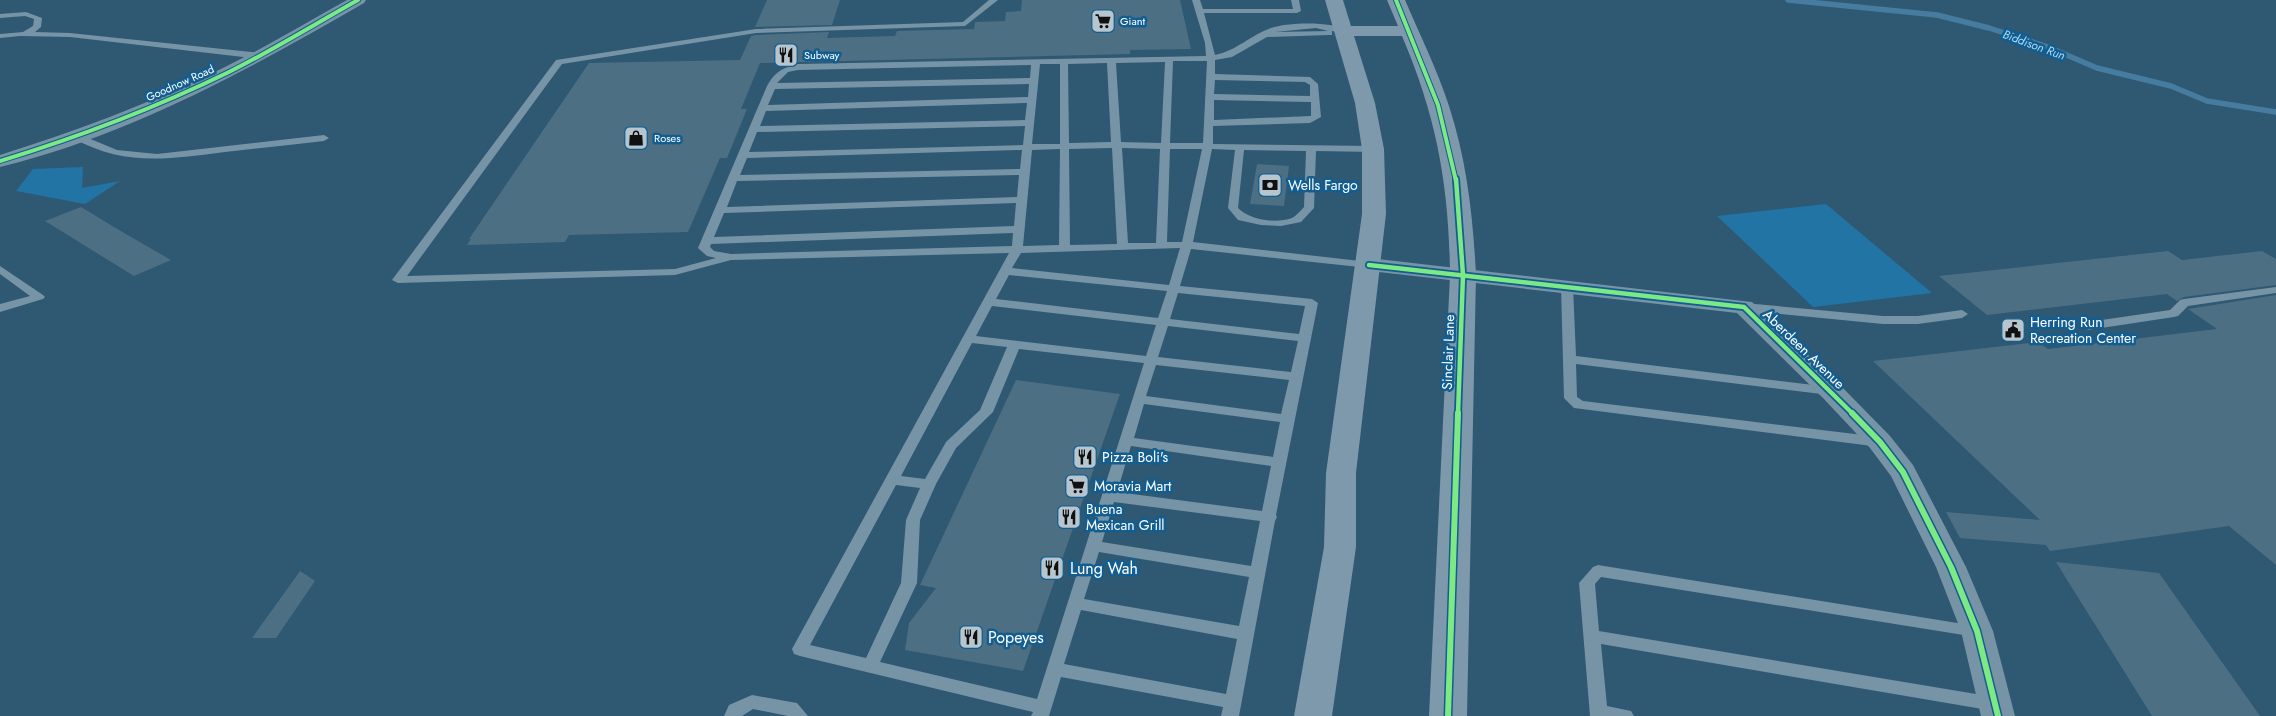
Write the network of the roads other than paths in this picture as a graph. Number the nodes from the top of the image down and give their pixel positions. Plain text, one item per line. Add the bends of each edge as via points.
1 (358, 0) edge
2 (994, 0) edge
3 (1196, 0) edge
4 (1295, 0) edge
5 (1334, 0) edge
6 (1396, 0) edge
7 (1198, 11) junction
8 (0, 16) edge
9 (1344, 31) junction
10 (1408, 31) junction
11 (25, 34) junction
12 (0, 36) edge
13 (261, 56) junction
14 (1211, 58) junction
15 (1169, 59) junction
16 (1110, 60) junction
17 (1064, 61) junction
18 (1036, 62) junction
19 (1210, 77) junction
20 (1034, 81) junction
21 (771, 86) junction
22 (1209, 97) junction
23 (1315, 99) junction
24 (1032, 100) junction
25 (762, 108) junction
26 (1030, 123) junction
27 (1208, 123) junction
28 (753, 129) junction
29 (76, 136) junction
30 (324, 138) dead end
31 (1117, 145) junction
32 (1165, 145) junction
33 (1028, 146) junction
34 (1066, 146) junction
35 (1208, 146) junction
36 (1240, 146) junction
37 (1311, 148) junction
38 (1373, 149) junction
39 (742, 155) junction
40 (0, 161) edge
41 (1026, 172) junction
42 (733, 178) junction
43 (1023, 200) junction
44 (720, 210) junction
45 (1020, 229) junction
46 (707, 241) junction
47 (1161, 245) junction
48 (1187, 245) junction
49 (1123, 246) junction
50 (1066, 248) junction
51 (1017, 249) junction
52 (731, 257) junction
53 (1369, 265) junction
54 (0, 269) edge
55 (1005, 271) junction
56 (1463, 275) junction
57 (1174, 287) junction
58 (1567, 287) junction
59 (2276, 290) edge
60 (988, 302) junction
61 (1744, 307) junction
62 (0, 308) edge
63 (1962, 314) dead end
64 (1163, 322) junction
65 (2088, 326) dead end
66 (1305, 338) junction
67 (968, 339) junction
68 (1015, 344) junction
69 (1151, 359) junction
70 (1569, 360) junction
71 (1296, 377) junction
72 (1832, 392) junction
73 (1139, 399) junction
74 (1287, 419) junction
75 (1125, 442) junction
76 (1880, 442) junction
77 (1280, 463) junction
78 (892, 480) junction
79 (929, 484) junction
80 (1109, 496) junction
81 (1270, 517) junction
82 (1093, 546) junction
83 (1259, 573) junction
84 (1075, 603) junction
85 (1977, 631) junction
86 (1246, 634) junction
87 (1592, 636) junction
88 (870, 666) junction
89 (1055, 668) junction
90 (1231, 709) edge
91 (1997, 710) edge
92 (1041, 712) edge
93 (1599, 714) edge
94 (732, 716) edge
95 (799, 716) edge
96 (1313, 716) edge
97 (1448, 716) edge
98 (1625, 716) edge

1 - 13 street, Goodnow Road
2 - 52 lane via 966,24 756,31 560,62 398,280 675,272
3 - 7 lane
4 - 7 lane via 1297,12
5 - 9 street
6 - 10 street, Sinclair Lane
7 - 14 lane
8 - 11 lane via 26,14 38,18 37,26
9 - 10 street
9 - 14 lane via 1264,35 1229,55
9 - 38 street via 1365,103
10 - 56 street, Sinclair Lane via 1433,90 1450,145 1460,201
11 - 12 lane
11 - 13 lane via 70,35
13 - 29 street, Goodnow Road via 193,89
14 - 15 lane
14 - 19 lane
15 - 16 lane
15 - 32 lane
16 - 17 lane
16 - 31 lane
17 - 18 lane
17 - 34 lane
18 - 20 lane
18 - 21 lane via 798,66 779,74
19 - 22 lane
19 - 23 lane via 1307,79 1314,84
20 - 21 lane
20 - 24 lane
21 - 25 lane
22 - 23 lane
22 - 27 lane
23 - 27 lane via 1316,117 1310,120
24 - 25 lane
24 - 26 lane
25 - 28 lane
26 - 28 lane
26 - 33 lane
27 - 35 lane
28 - 39 lane
29 - 30 lane via 115,153 149,157
29 - 40 street, Goodnow Road
31 - 32 lane
31 - 34 lane
31 - 49 lane
32 - 35 lane
32 - 47 lane
33 - 34 lane
33 - 39 lane
33 - 41 lane
34 - 50 lane
35 - 36 lane
35 - 48 lane
36 - 37 lane
36 - 37 lane via 1233,208 1242,218 1281,223 1297,220 1309,208
37 - 38 lane
38 - 53 street via 1374,214
39 - 42 lane
41 - 42 lane
41 - 43 lane
42 - 44 lane
43 - 44 lane
43 - 45 lane
44 - 46 lane
45 - 46 lane
45 - 51 lane
46 - 52 lane via 704,248 711,254
47 - 48 lane
47 - 49 lane
48 - 53 lane
48 - 57 lane
49 - 50 lane
50 - 51 lane
51 - 52 lane
51 - 55 lane
53 - 56 street, Aberdeen Avenue
53 - 96 street via 1341,473 1340,547
54 - 62 lane via 39,297
55 - 57 lane
55 - 60 lane
56 - 58 street, Aberdeen Avenue
56 - 97 street, Sinclair Lane
57 - 64 lane
57 - 66 lane via 1312,303
58 - 61 street, Aberdeen Avenue
58 - 70 lane
59 - 65 lane via 2184,302 2174,313
60 - 64 lane
60 - 67 lane
61 - 63 lane via 1884,320 1918,320
61 - 72 street, Aberdeen Avenue
64 - 66 lane
64 - 69 lane
66 - 71 lane
67 - 68 lane
67 - 78 lane
68 - 69 lane
68 - 79 lane via 986,412 952,444
69 - 71 lane
69 - 73 lane
70 - 72 lane
70 - 76 lane via 1571,398 1579,405
71 - 74 lane
72 - 76 street, Aberdeen Avenue
73 - 74 lane
73 - 75 lane
74 - 77 lane
75 - 77 lane
75 - 80 lane
76 - 85 street, Aberdeen Avenue via 1903,472 1922,508
77 - 81 lane
78 - 79 lane
78 - 88 lane via 800,649
79 - 88 lane via 913,520 909,583
80 - 81 lane
80 - 82 lane
81 - 83 lane
82 - 83 lane
82 - 84 lane
83 - 86 lane
84 - 86 lane
84 - 89 lane
85 - 87 lane via 1598,571 1587,583
85 - 91 street, Aberdeen Avenue
86 - 90 lane
87 - 91 lane
87 - 93 lane
88 - 92 lane
89 - 90 lane
89 - 92 lane
93 - 98 lane
94 - 95 lane via 736,710 752,702 791,708

